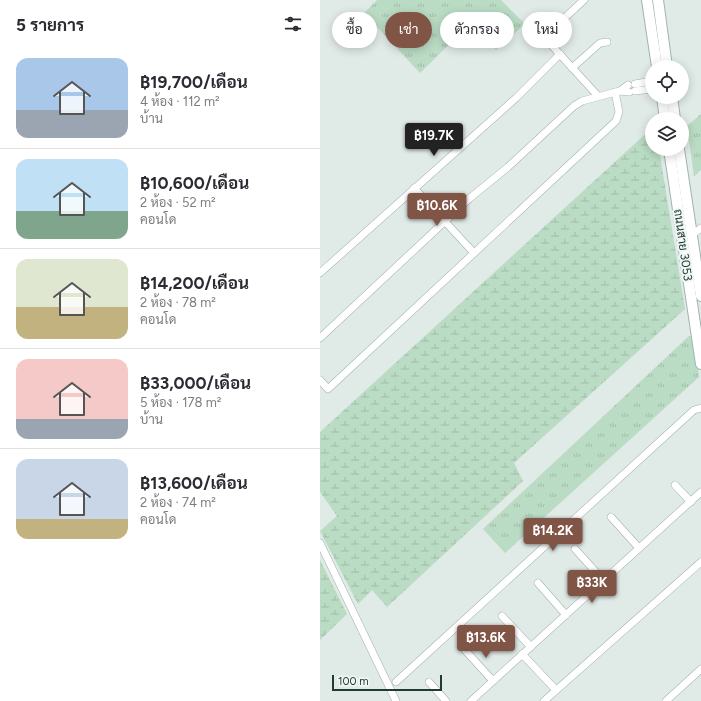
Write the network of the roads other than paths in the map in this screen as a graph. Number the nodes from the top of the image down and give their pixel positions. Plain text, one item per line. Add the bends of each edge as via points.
1 (584, 0) edge
2 (647, 0) edge
3 (658, 0) edge
4 (607, 42) dead end
5 (560, 54) junction
6 (656, 60) edge
7 (666, 60) edge
8 (572, 68) junction
9 (645, 83) edge
10 (632, 88) junction
11 (645, 89) edge
12 (617, 91) junction
13 (598, 96) junction
14 (670, 156) edge
15 (680, 156) edge
16 (414, 188) junction
17 (445, 221) junction
18 (701, 228) edge
19 (692, 235) junction
20 (474, 253) junction
21 (320, 273) edge
22 (701, 296) edge
23 (320, 338) edge
24 (701, 364) edge
25 (320, 380) edge
26 (701, 408) edge
27 (675, 484) dead end
28 (701, 492) edge
29 (691, 502) junction
30 (611, 517) dead end
31 (320, 543) edge
32 (640, 548) junction
33 (575, 549) dead end
34 (701, 562) edge
35 (604, 581) junction
36 (538, 583) dead end
37 (566, 615) junction
38 (502, 616) dead end
39 (530, 647) junction
40 (465, 650) dead end
41 (522, 654) junction
42 (701, 669) edge
43 (493, 680) junction
44 (396, 682) dead end
45 (429, 682) dead end
46 (556, 690) junction
47 (396, 701) edge
48 (446, 701) edge
49 (471, 701) edge
50 (544, 701) edge
51 (666, 701) edge

1 - 5 street via 544,37
2 - 6 main road
3 - 7 main road
4 - 8 street via 600,43
5 - 8 street
5 - 16 street via 516,98
8 - 13 street
9 - 10 street
10 - 11 street
10 - 12 street
12 - 13 street
12 - 20 street via 619,112 616,121
13 - 17 street via 574,106
14 - 24 main road, ถนนสาย 3053
15 - 19 main road, ถนนสาย 3053
16 - 17 street
16 - 21 street
17 - 20 street
17 - 23 street
18 - 19 street
19 - 22 main road, ถนนสาย 3053
20 - 25 street via 328,389
26 - 44 street via 694,410
27 - 29 street
28 - 29 street
29 - 32 street
30 - 32 street
31 - 47 street
32 - 35 street
33 - 35 street
34 - 46 street
35 - 37 street
36 - 37 street
37 - 39 street
38 - 39 street
39 - 41 street
40 - 43 street
41 - 43 street
41 - 46 street
42 - 51 street
43 - 49 street
45 - 48 street
46 - 50 street

